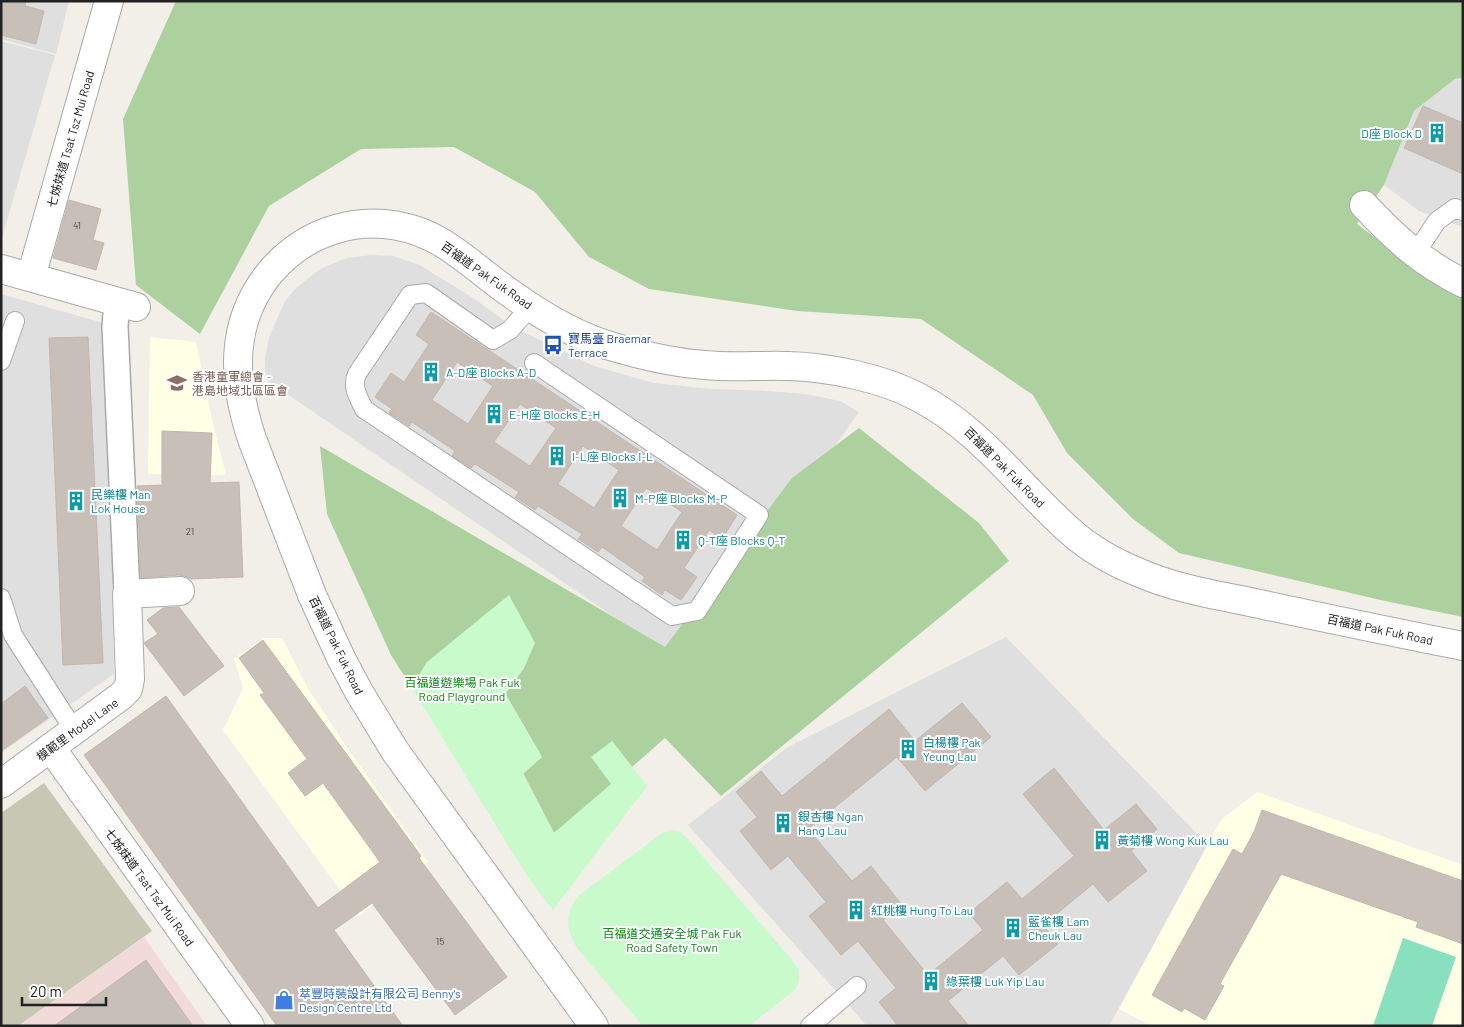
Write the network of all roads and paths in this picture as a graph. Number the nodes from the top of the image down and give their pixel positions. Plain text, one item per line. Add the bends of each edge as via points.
1 (109, 1) edge
2 (1364, 205) dead end
3 (1463, 210) edge
4 (1415, 254) junction
5 (1, 269) edge
6 (31, 277) junction
7 (1463, 283) edge
8 (127, 305) joint
9 (530, 307) junction
10 (15, 321) dead end
11 (1, 361) edge
12 (534, 362) dead end
13 (180, 591) dead end
14 (127, 594) junction
15 (1, 598) edge
16 (1463, 646) edge
17 (74, 730) junction
18 (51, 748) junction
19 (1, 784) edge
20 (857, 986) dead end
21 (250, 1026) edge
22 (594, 1026) edge
23 (810, 1026) edge

1 - 6 street, 七姊妹道 Tsat Tsz Mui Road
2 - 4 street
3 - 4 lane via 1454,208 1437,221
4 - 7 street
5 - 6 street
6 - 8 street
8 - 14 street via 115,326
9 - 12 lane via 510,330 492,340 426,293 410,295 354,381 364,409 672,616 697,611 759,516
9 - 16 street, 百福道 Pak Fuk Road via 592,340 656,358 708,366 825,369 880,381 944,412 984,445 1072,533 1125,567 1194,590
9 - 22 street, 百福道 Pak Fuk Road via 448,246 422,233 388,224 341,227 312,238 275,267 256,293 243,320 237,369 252,439 312,595 359,692 395,751
10 - 11 lane
13 - 14 street
14 - 17 street, 模範里 Model Lane via 128,689
15 - 17 lane via 13,635
17 - 18 street, 模範里 Model Lane
18 - 19 street, 模範里 Model Lane
18 - 21 street, 七姊妹道 Tsat Tsz Mui Road
20 - 23 lane

